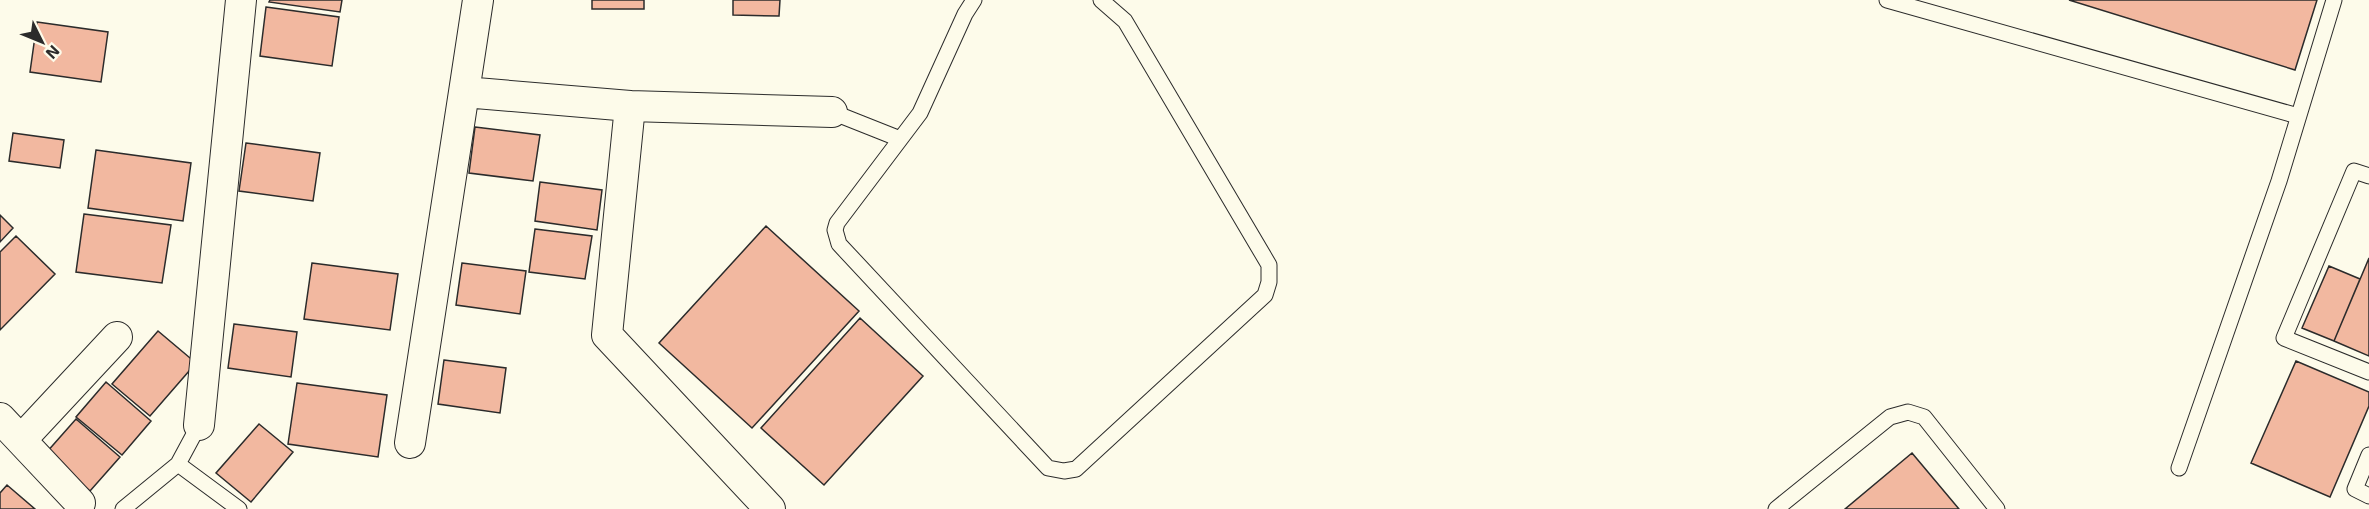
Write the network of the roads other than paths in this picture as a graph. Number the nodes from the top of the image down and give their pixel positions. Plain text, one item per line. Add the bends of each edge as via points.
1 (241, 0) edge
2 (478, 0) edge
3 (974, 0) edge
4 (1101, 0) edge
5 (1887, 0) edge
6 (2334, 0) edge
7 (464, 92) junction
8 (630, 106) junction
9 (832, 112) joint
10 (2298, 116) junction
11 (900, 139) junction
12 (2369, 177) edge
13 (117, 337) dead end
14 (2369, 372) edge
15 (0, 418) edge
16 (199, 425) joint
17 (21, 440) junction
18 (410, 443) dead end
19 (2369, 455) edge
20 (178, 464) junction
21 (2179, 468) dead end
22 (2369, 496) edge
23 (80, 502) dead end
24 (123, 509) edge
25 (239, 509) edge
26 (770, 509) edge
27 (1776, 509) edge
28 (1997, 509) edge

1 - 16 street
2 - 7 street
3 - 11 lane via 920,113
4 - 11 lane via 1125,21 1269,265 1269,282 1265,295 1076,469 1048,468 839,244 837,223
5 - 10 lane
6 - 10 lane
7 - 8 street
7 - 18 street
8 - 9 street
8 - 26 street via 607,335
9 - 11 lane
10 - 21 lane
12 - 14 lane via 2354,171 2284,338
13 - 17 street
15 - 17 street
16 - 20 lane
17 - 23 street
19 - 22 lane via 2355,489
20 - 24 lane
20 - 25 lane
27 - 28 lane via 1890,417 1908,412 1924,417

